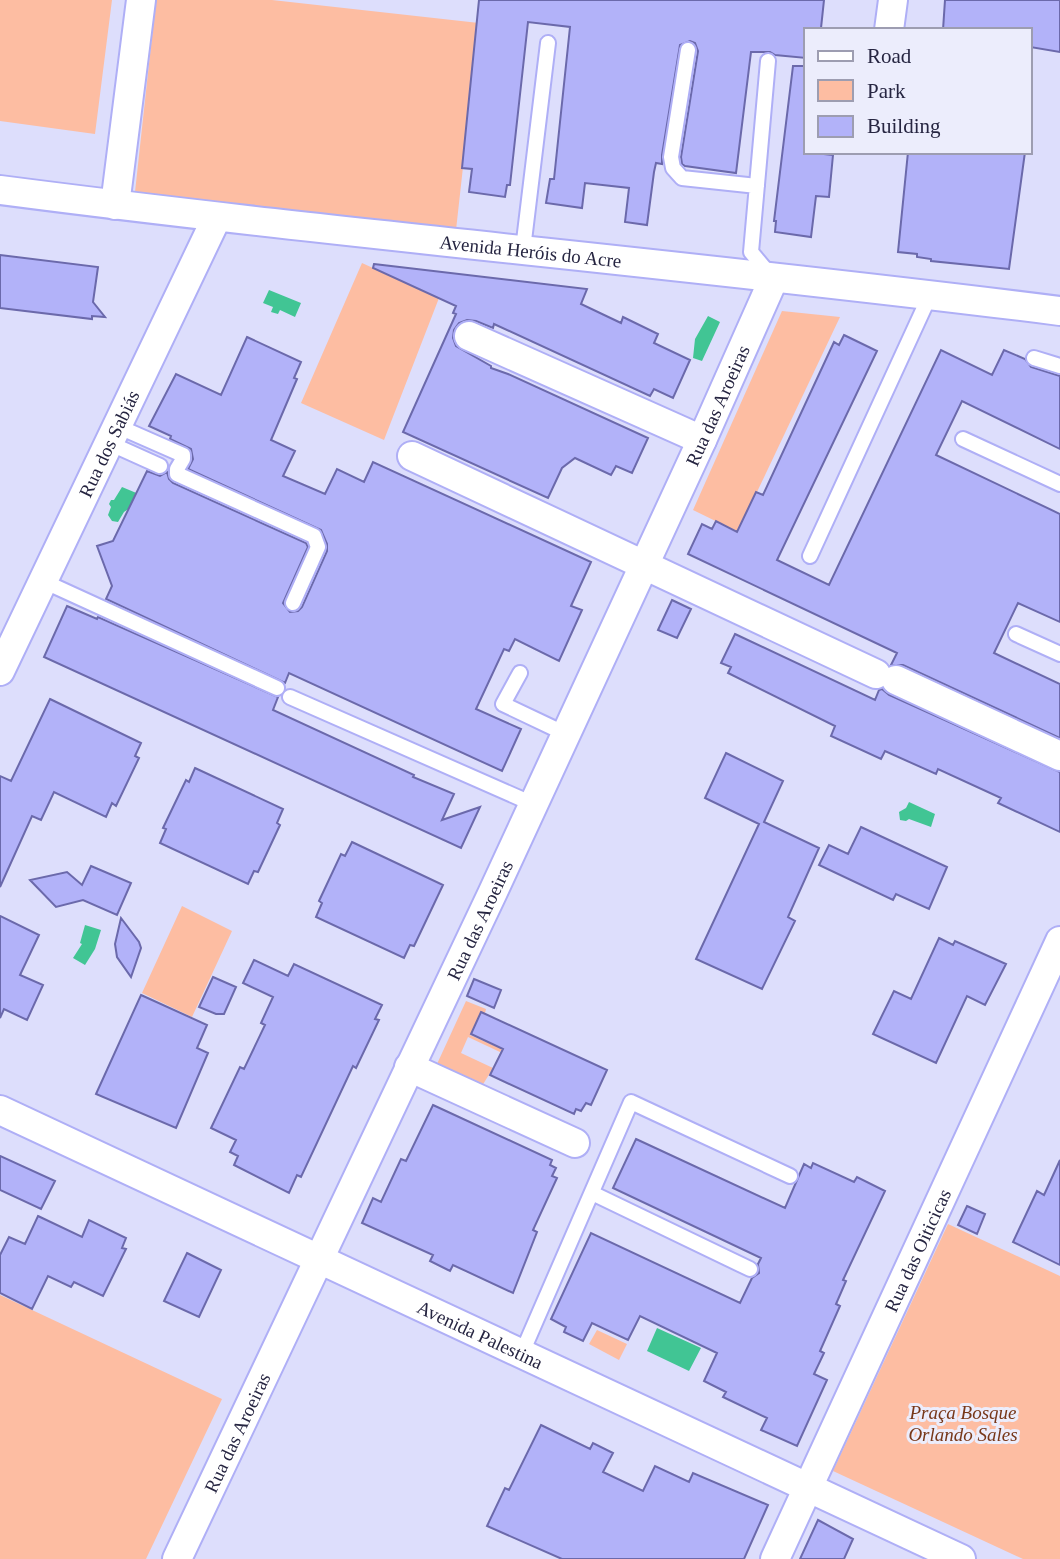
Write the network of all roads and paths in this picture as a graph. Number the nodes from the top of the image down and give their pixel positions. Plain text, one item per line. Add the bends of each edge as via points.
1 (141, 0) edge
2 (893, 0) edge
3 (889, 28) edge
4 (548, 43) dead end
5 (688, 50) dead end
6 (768, 61) dead end
7 (757, 186) junction
8 (0, 190) edge
9 (115, 205) junction
10 (217, 217) junction
11 (523, 249) junction
12 (774, 278) junction
13 (930, 295) junction
14 (1060, 311) edge
15 (469, 336) dead end
16 (1034, 358) dead end
17 (1060, 366) edge
18 (113, 434) junction
19 (143, 437) junction
20 (963, 439) dead end
21 (702, 440) junction
22 (135, 455) junction
23 (412, 456) dead end
24 (160, 466) dead end
25 (1060, 484) edge
26 (810, 556) dead end
27 (645, 565) junction
28 (43, 581) junction
29 (293, 603) dead end
30 (1016, 634) dead end
31 (1060, 654) edge
32 (0, 671) edge
33 (520, 673) dead end
34 (277, 688) dead end
35 (290, 697) dead end
36 (566, 734) junction
37 (1060, 756) edge
38 (533, 804) junction
39 (1060, 941) edge
40 (409, 1067) junction
41 (0, 1110) edge
42 (575, 1143) dead end
43 (790, 1176) dead end
44 (592, 1193) junction
45 (318, 1259) junction
46 (750, 1269) dead end
47 (522, 1355) junction
48 (806, 1488) junction
49 (177, 1559) edge
50 (775, 1559) edge
51 (961, 1559) edge

1 - 9 street
2 - 3 street
4 - 11 lane
5 - 7 lane via 673,168 682,178
6 - 7 lane
7 - 12 lane via 751,252
8 - 9 street, Avenida Heróis do Acre
9 - 10 street, Avenida Heróis do Acre
10 - 11 street, Avenida Heróis do Acre
10 - 18 street, Rua dos Sabiás
11 - 12 street, Avenida Heróis do Acre
12 - 13 street, Avenida Heróis do Acre
12 - 21 street, Rua das Aroeiras
13 - 14 street, Avenida Heróis do Acre
13 - 26 lane
15 - 21 street
16 - 17 lane
18 - 19 lane
18 - 22 lane
18 - 28 street, Rua dos Sabiás
19 - 22 lane
19 - 29 lane via 183,455 177,474 314,536 318,547
20 - 25 lane
21 - 27 street, Rua das Aroeiras
22 - 24 lane
23 - 27 street
27 - 36 street, Rua das Aroeiras
27 - 37 street
28 - 32 street, Rua dos Sabiás
28 - 34 lane
30 - 31 lane
33 - 36 lane via 503,704
35 - 38 lane
36 - 38 street, Rua das Aroeiras
38 - 40 street, Rua das Aroeiras
39 - 48 street, Rua das Oiticicas
40 - 42 street
40 - 45 street, Rua das Aroeiras
41 - 45 street, Avenida Palestina
43 - 44 lane via 631,1102
44 - 46 lane
44 - 47 lane
45 - 47 street, Avenida Palestina
45 - 49 street, Rua das Aroeiras
47 - 48 street, Avenida Palestina
48 - 50 street, Rua das Oiticicas
48 - 51 street, Avenida Palestina

